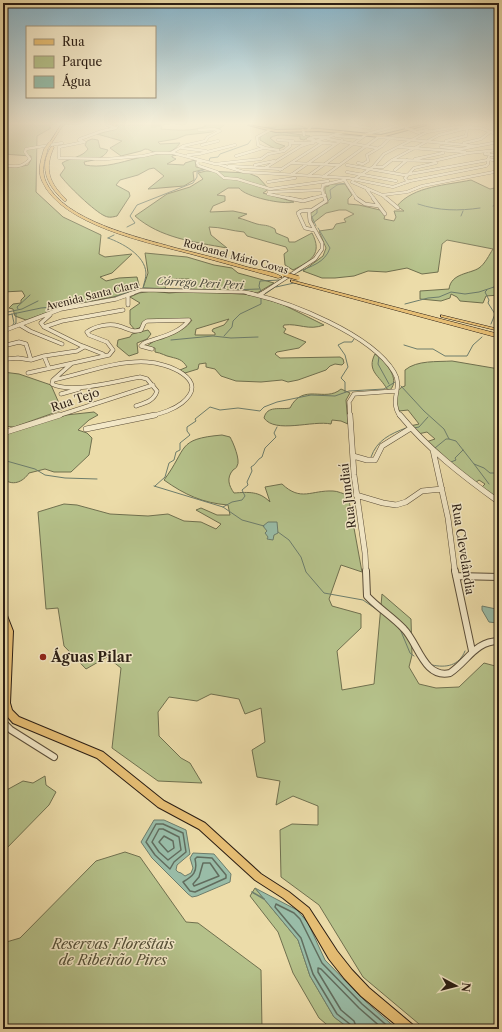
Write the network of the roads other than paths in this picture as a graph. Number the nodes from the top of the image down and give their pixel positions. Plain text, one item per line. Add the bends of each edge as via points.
1 (42, 173) edge
2 (47, 173) edge
3 (218, 173) edge
4 (264, 173) edge
5 (294, 173) edge
6 (311, 173) edge
7 (327, 173) edge
8 (347, 173) edge
9 (355, 173) edge
10 (387, 173) edge
11 (415, 173) edge
12 (450, 173) edge
13 (487, 173) edge
14 (274, 174) joint
15 (361, 174) junction
16 (291, 175) junction
17 (407, 175) junction
18 (307, 176) junction
19 (323, 176) junction
20 (348, 178) junction
21 (425, 178) junction
22 (344, 179) junction
23 (352, 180) junction
24 (396, 181) dead end
25 (438, 181) junction
26 (268, 182) dead end
27 (408, 182) junction
28 (365, 187) junction
29 (322, 190) junction
30 (399, 193) junction
31 (325, 195) junction
32 (382, 195) junction
33 (405, 196) dead end
34 (379, 206) junction
35 (398, 208) dead end
36 (310, 210) junction
37 (385, 214) dead end
38 (314, 230) junction
39 (282, 275) junction
40 (295, 279) junction
41 (128, 295) junction
42 (260, 295) junction
43 (128, 305) dead end
44 (124, 310) dead end
45 (55, 311) junction
46 (20, 325) junction
47 (44, 327) junction
48 (499, 330) edge
49 (3, 331) edge
50 (499, 336) edge
51 (62, 344) dead end
52 (3, 346) edge
53 (83, 346) junction
54 (152, 349) dead end
55 (103, 354) dead end
56 (44, 356) junction
57 (7, 359) dead end
58 (31, 360) junction
59 (73, 363) junction
60 (49, 368) junction
61 (28, 373) dead end
62 (53, 380) junction
63 (153, 385) junction
64 (88, 387) junction
65 (395, 391) junction
66 (62, 394) dead end
67 (136, 406) dead end
68 (411, 428) junction
69 (86, 429) dead end
70 (3, 434) edge
71 (433, 450) junction
72 (353, 456) junction
73 (442, 489) junction
74 (356, 495) junction
75 (499, 502) edge
76 (456, 576) junction
77 (499, 577) edge
78 (3, 613) edge
79 (499, 641) edge
80 (472, 651) junction
81 (5, 680) edge
82 (3, 722) edge
83 (54, 757) dead end
84 (409, 1029) edge

1 - 39 highway, Rodoanel Mário Covas, bridge via 44,182 54,196 79,214 112,230
2 - 39 highway, Rodoanel Mário Covas via 53,187 64,198 86,213 117,228
3 - 22 street via 223,177 270,189
4 - 14 street
5 - 16 street
6 - 18 street
7 - 19 street
8 - 20 street
9 - 15 street
10 - 17 street
11 - 17 street
12 - 21 street
13 - 25 street
14 - 16 street
15 - 23 street
15 - 24 street
16 - 18 street
17 - 27 street via 405,179
18 - 19 street
18 - 26 street
19 - 22 street
20 - 22 street
20 - 23 street
21 - 25 street
21 - 27 street
22 - 23 street
22 - 29 street via 325,184
22 - 34 street via 358,201 366,205
23 - 27 street via 390,187
23 - 28 street
25 - 30 street
28 - 32 street
28 - 34 street
29 - 31 street
29 - 31 street via 267,193 301,201
30 - 32 street
30 - 33 street
31 - 36 street via 326,201
32 - 35 street
34 - 37 street
36 - 38 street via 309,216
36 - 38 street via 298,213 305,228
38 - 42 street via 322,244 318,255
39 - 40 highway, Rodoanel Mário Covas
40 - 48 highway, Rodoanel Mário Covas
40 - 50 highway, Rodoanel Mário Covas
41 - 42 street, Avenida Santa Clara via 140,290 149,290
41 - 43 street
41 - 45 street, Avenida Santa Clara
42 - 65 street, Avenida Santa Clara via 296,307 338,327 372,348 393,370 398,381
44 - 47 street via 62,321
45 - 46 street, Avenida Santa Clara
45 - 47 street via 42,322
46 - 49 street, Avenida Santa Clara
46 - 51 street via 30,332
47 - 53 street
52 - 58 street via 16,342 25,343
53 - 55 street
53 - 56 street via 83,349 77,351
54 - 59 street via 141,346 179,329 188,320 147,321 141,330 136,332 115,325 91,329 88,334 110,344 113,351 106,356
56 - 58 street
56 - 60 street
57 - 58 street
59 - 60 street
59 - 62 street
60 - 61 street
62 - 64 street via 52,384 58,387
62 - 69 street via 143,362 174,369 186,376 191,383 192,390 188,397 174,408
63 - 64 street via 144,378 135,377
63 - 67 street via 157,391 155,397
63 - 70 street, Rua Tejo
64 - 66 street
65 - 68 street, Avenida Santa Clara via 393,400 396,410
65 - 72 street, Rua Jundiaí via 354,394 349,402
68 - 71 street, Avenida Santa Clara
68 - 72 street via 382,446 375,460
71 - 73 street, Rua Clevelândia
71 - 75 street, Avenida Santa Clara
72 - 74 street, Rua Jundiaí
73 - 74 street via 422,490 406,502 396,505
73 - 76 street, Rua Clevelândia
74 - 80 street, Rua Jundiaí via 365,553 368,597 407,632 422,660 436,672 443,674 454,671
76 - 77 street
76 - 80 street, Rua Clevelândia
78 - 81 main road via 9,631
79 - 80 street via 488,642
81 - 84 main road via 7,708 16,720 100,755 161,804 202,826 258,877 286,894 306,911 333,956 348,974
82 - 83 street via 11,730

